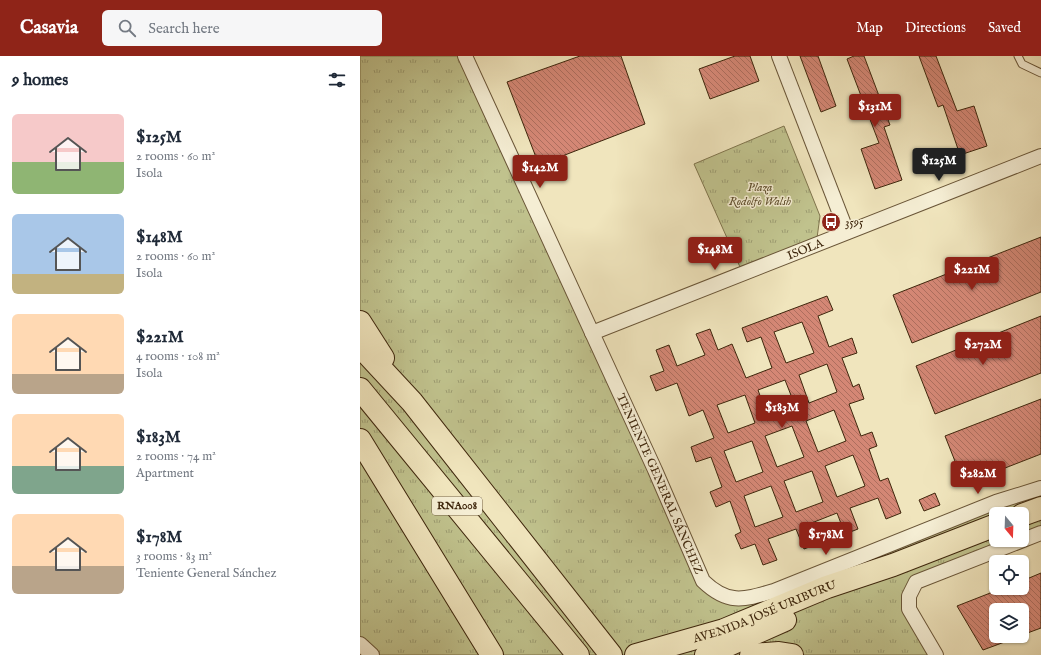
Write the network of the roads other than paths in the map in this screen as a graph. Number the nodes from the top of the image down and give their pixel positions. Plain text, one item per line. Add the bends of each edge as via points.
1 (465, 56) edge
2 (779, 56) edge
3 (1018, 56) edge
4 (1041, 73) edge
5 (1041, 156) edge
6 (847, 232) junction
7 (360, 322) edge
8 (592, 333) junction
9 (360, 346) edge
10 (360, 389) edge
11 (412, 402) junction
12 (360, 440) edge
13 (1041, 488) edge
14 (1041, 508) edge
15 (1029, 512) edge
16 (989, 528) edge
17 (1041, 533) edge
18 (893, 565) junction
19 (360, 644) edge
20 (372, 655) edge
21 (492, 655) edge
22 (578, 655) edge
23 (610, 655) edge
24 (636, 655) edge
25 (706, 655) edge
26 (751, 655) edge
27 (792, 655) edge
28 (936, 655) edge

1 - 8 street, TENIENTE GENERAL SÁNCHEZ
2 - 6 street
3 - 4 lane via 1022,64
5 - 6 street, ISOLA
6 - 8 street, ISOLA
7 - 11 main road, RNA008
8 - 13 street, TENIENTE GENERAL SÁNCHEZ via 703,581 714,591 731,599 774,590 996,502
9 - 11 main road, RNA008
10 - 22 main road, RNA008
11 - 23 main road, RNA008
12 - 21 main road
14 - 15 main road
16 - 18 main road, AVENIDA JOSÉ URIBURU
17 - 28 street via 916,582 909,596 909,609
18 - 24 main road, AVENIDA JOSÉ URIBURU via 827,587 724,630
18 - 25 main road, AVENIDA JOSÉ URIBURU via 837,596
19 - 20 street
26 - 27 main road

